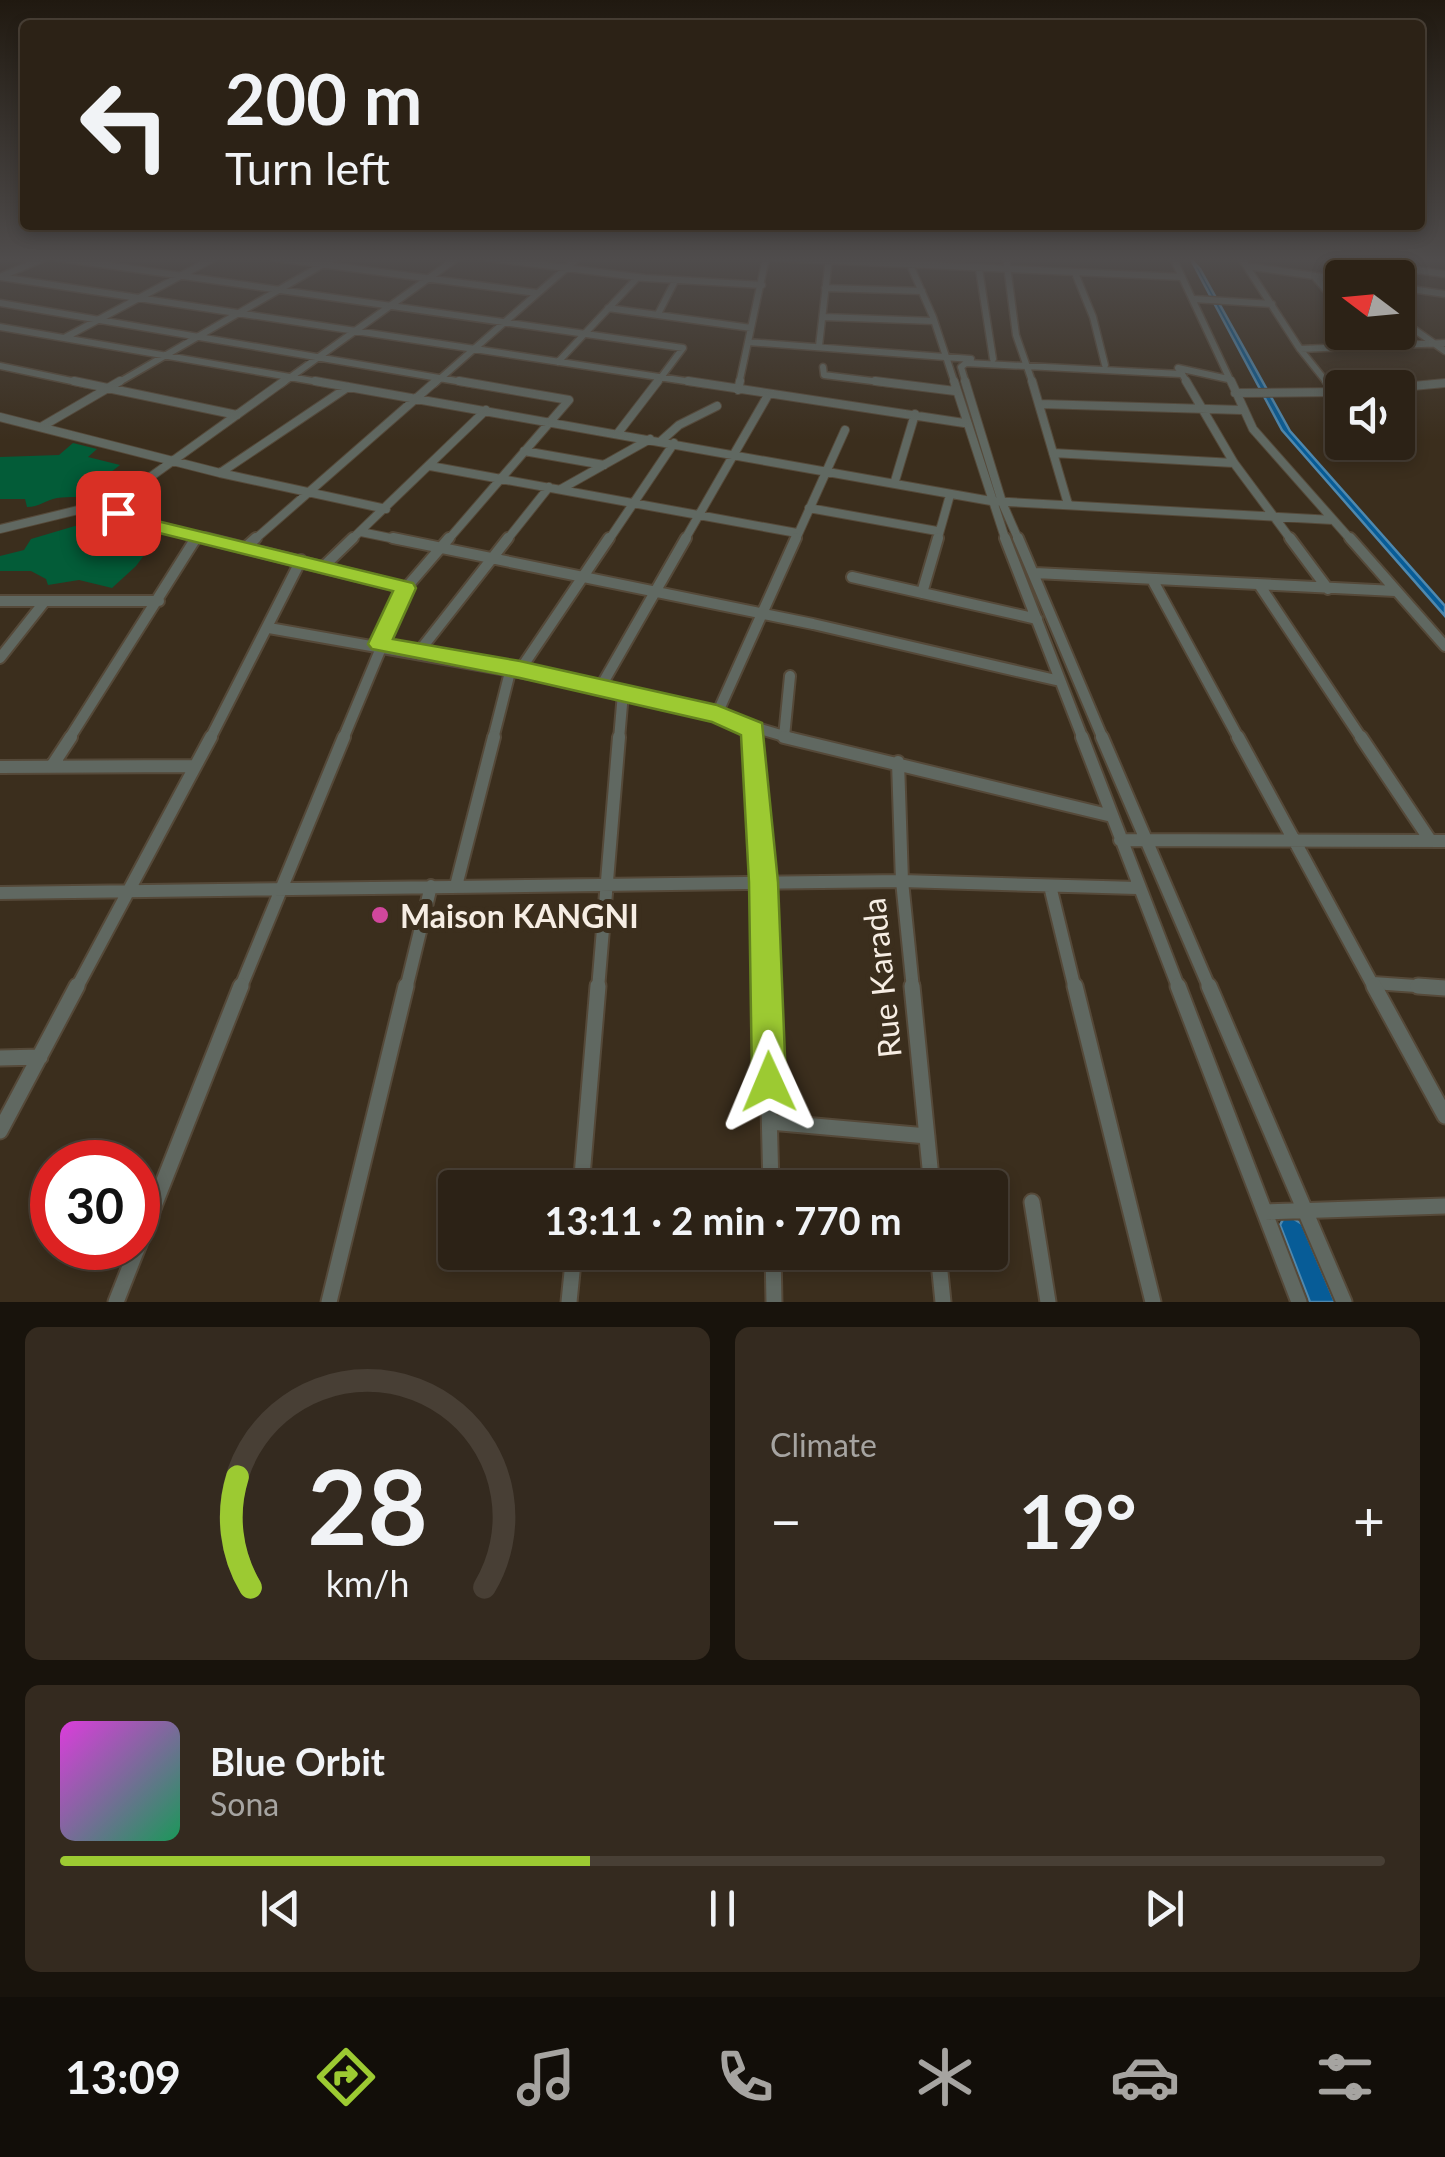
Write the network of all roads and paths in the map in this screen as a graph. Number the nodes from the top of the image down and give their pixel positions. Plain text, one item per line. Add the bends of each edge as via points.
1 (100, 319) joint
2 (234, 319) edge
3 (279, 319) edge
4 (370, 319) edge
5 (480, 319) edge
6 (507, 319) edge
7 (598, 319) edge
8 (690, 319) edge
9 (753, 319) edge
10 (822, 319) edge
11 (884, 319) edge
12 (987, 319) edge
13 (1014, 319) edge
14 (1094, 319) edge
15 (1202, 319) edge
16 (1281, 319) edge
17 (934, 321) joint
18 (503, 322) junction
19 (751, 328) junction
20 (3, 329) edge
21 (1415, 330) edge
22 (353, 331) junction
23 (585, 334) junction
24 (204, 336) junction
25 (65, 337) junction
26 (748, 342) junction
27 (1445, 343) edge
28 (1434, 344) junction
29 (1415, 345) edge
30 (819, 346) junction
31 (1325, 348) edge
32 (472, 349) junction
33 (1300, 349) junction
34 (1445, 352) edge
35 (170, 355) junction
36 (320, 355) junction
37 (948, 358) junction
38 (993, 360) junction
39 (558, 362) junction
40 (1026, 364) junction
41 (1105, 365) junction
42 (0, 366) edge
43 (823, 367) dead end
44 (1180, 371) junction
45 (289, 376) junction
46 (441, 376) junction
47 (1325, 377) edge
48 (662, 378) junction
49 (1228, 380) junction
50 (1445, 383) edge
51 (1415, 386) edge
52 (349, 387) junction
53 (109, 390) junction
54 (738, 390) junction
55 (955, 390) junction
56 (1235, 393) junction
57 (1325, 393) edge
58 (768, 394) junction
59 (416, 398) junction
60 (1040, 404) junction
61 (717, 406) dead end
62 (486, 410) junction
63 (1242, 410) junction
64 (1204, 411) junction
65 (916, 414) junction
66 (237, 415) junction
67 (0, 417) edge
68 (551, 422) junction
69 (964, 423) junction
70 (40, 427) junction
71 (845, 430) dead end
72 (618, 433) junction
73 (656, 440) junction
74 (674, 443) junction
75 (524, 451) junction
76 (1053, 453) junction
77 (734, 454) junction
78 (172, 460) junction
79 (1234, 463) junction
80 (604, 465) junction
81 (430, 466) junction
82 (827, 470) junction
83 (220, 473) junction
84 (499, 478) junction
85 (896, 482) junction
86 (549, 486) junction
87 (561, 490) junction
88 (310, 493) junction
89 (950, 495) junction
90 (632, 502) junction
91 (997, 502) junction
92 (103, 504) junction
93 (1068, 504) junction
94 (808, 508) junction
95 (386, 509) junction
96 (698, 515) junction
97 (1273, 517) junction
98 (1333, 520) junction
99 (0, 529) edge
100 (937, 531) junction
101 (361, 532) junction
102 (797, 534) junction
103 (198, 536) junction
104 (246, 547) junction
105 (437, 548) junction
106 (300, 560) junction
107 (493, 561) junction
108 (324, 566) junction
109 (1035, 573) junction
110 (852, 577) dead end
111 (582, 580) junction
112 (1152, 580) junction
113 (1260, 586) junction
114 (406, 588) junction
115 (1328, 588) junction
116 (922, 592) junction
117 (1395, 592) junction
118 (653, 594) junction
119 (45, 600) junction
120 (0, 601) edge
121 (158, 601) junction
122 (759, 614) junction
123 (1037, 620) junction
124 (269, 628) junction
125 (380, 644) junction
126 (1445, 646) edge
127 (421, 650) junction
128 (0, 658) edge
129 (516, 669) junction
130 (790, 676) dead end
131 (1060, 681) junction
132 (600, 688) junction
133 (623, 693) junction
134 (717, 714) junction
135 (753, 730) junction
136 (784, 737) junction
137 (898, 762) junction
138 (52, 766) junction
139 (192, 766) junction
140 (0, 767) edge
141 (1112, 816) junction
142 (1120, 840) junction
143 (1295, 840) junction
144 (1430, 840) junction
145 (1445, 840) edge
146 (1146, 841) junction
147 (902, 881) junction
148 (763, 882) junction
149 (606, 884) junction
150 (432, 886) junction
151 (456, 886) junction
152 (1050, 886) junction
153 (280, 888) junction
154 (1137, 888) junction
155 (128, 890) junction
156 (0, 893) edge
157 (1373, 984) junction
158 (1445, 988) edge
159 (0, 1058) edge
160 (40, 1058) junction
161 (1445, 1116) edge
162 (770, 1122) junction
163 (0, 1131) edge
164 (927, 1136) junction
165 (582, 1170) edge
166 (771, 1170) edge
167 (930, 1170) edge
168 (1032, 1202) dead end
169 (1445, 1206) edge
170 (1285, 1211) junction
171 (572, 1270) edge
172 (773, 1270) edge
173 (940, 1270) edge
174 (116, 1302) edge
175 (329, 1302) edge
176 (569, 1302) edge
177 (774, 1302) edge
178 (943, 1302) edge
179 (1048, 1302) edge
180 (1153, 1302) edge
181 (1299, 1302) edge
182 (1344, 1302) edge

1 - 24 street
1 - 25 street
2 - 24 street
3 - 22 street
4 - 22 street
5 - 18 street
6 - 18 street
7 - 23 street
8 - 19 street
9 - 19 street
10 - 30 street
11 - 17 street
12 - 38 street
13 - 40 street
14 - 41 street
15 - 49 street
16 - 33 street
17 - 37 street
18 - 23 street
18 - 32 street
19 - 26 street
20 - 25 street
21 - 28 street
22 - 32 street
22 - 36 street
23 - 39 street
23 - 48 street via 683,348
24 - 35 street
24 - 36 street
25 - 35 street
26 - 30 street
26 - 54 street
27 - 28 street
28 - 29 street
28 - 34 street
30 - 37 street
31 - 33 street
32 - 39 street
32 - 46 street
33 - 47 street
35 - 45 street
35 - 53 street
36 - 45 street
36 - 46 street
37 - 38 street
37 - 55 street
38 - 40 street
39 - 48 street
40 - 41 street
40 - 44 street
40 - 60 street
40 - 91 street via 962,367
41 - 44 street
42 - 53 street
43 - 55 street via 826,376
44 - 49 street
44 - 64 street
45 - 52 street
45 - 66 street
46 - 59 street
46 - 68 street via 568,398
48 - 54 street
48 - 72 street
49 - 56 street
50 - 51 street
52 - 59 street
52 - 83 street
53 - 66 street
53 - 70 street
54 - 58 street
55 - 69 street
56 - 57 street
56 - 63 street
58 - 65 street
58 - 77 street
59 - 62 street
59 - 88 street
60 - 64 street
60 - 76 street
61 - 73 street
62 - 68 street
62 - 81 street
63 - 64 street
63 - 98 street
64 - 79 street
65 - 69 street
65 - 85 street
66 - 78 street
67 - 70 street
68 - 72 street
68 - 75 street
69 - 91 street
70 - 78 street
71 - 82 street
72 - 73 street
73 - 74 street
73 - 80 street
74 - 77 street
74 - 90 street
75 - 80 street
75 - 84 street
76 - 79 street
76 - 93 street
77 - 82 street
77 - 96 street
78 - 83 street
78 - 92 street
79 - 97 street
80 - 87 street
81 - 84 street
81 - 95 street
82 - 85 street
82 - 94 street
83 - 88 street
84 - 86 street
84 - 105 street
85 - 89 street
86 - 87 street
86 - 107 street
87 - 90 street
88 - 95 street
88 - 104 street
89 - 91 street
89 - 100 street
90 - 96 street
90 - 111 street
91 - 93 street
91 - 109 street
91 - 123 street
92 - 99 street
92 - 103 street via 142,523
93 - 97 street
94 - 100 street
94 - 102 street
95 - 101 street
96 - 102 street
96 - 118 street
97 - 98 street
97 - 115 street
98 - 117 street
100 - 116 street
101 - 105 street
101 - 108 street
102 - 122 street
103 - 104 street
103 - 121 street
104 - 106 street
105 - 107 street
105 - 114 street
106 - 108 street
106 - 124 street
107 - 111 street
107 - 127 street
108 - 114 street
109 - 112 street
109 - 146 street
110 - 116 street
111 - 118 street
111 - 129 street
112 - 113 street
112 - 143 street
113 - 115 street
113 - 144 street
114 - 125 street
115 - 117 street
116 - 123 street
117 - 126 street
118 - 122 street
118 - 132 street
119 - 120 street
119 - 121 street
119 - 128 street
121 - 138 street
122 - 131 street
122 - 134 street
123 - 131 street
124 - 125 street
124 - 139 street
125 - 127 street
125 - 153 street
127 - 129 street
129 - 132 street
129 - 151 street
130 - 136 street
131 - 141 street
132 - 133 street
133 - 134 street
133 - 149 street
134 - 135 street
135 - 136 street
135 - 148 street
136 - 137 street
137 - 141 street
137 - 147 street, Rue Karada
138 - 139 street
138 - 140 street
139 - 155 street
141 - 142 street
142 - 146 street
142 - 154 street
143 - 144 street
143 - 146 street
143 - 157 street
144 - 145 street
146 - 170 street
147 - 148 street
147 - 152 street
147 - 164 street, Rue Karada
148 - 149 street
148 - 162 street
149 - 151 street
149 - 165 street
150 - 151 street
150 - 153 street
150 - 175 street
152 - 154 street
152 - 180 street
153 - 155 street
153 - 174 street
154 - 170 street
155 - 156 street
155 - 160 street
157 - 158 street
157 - 161 street
159 - 160 street
160 - 163 street
162 - 164 street
162 - 166 street
164 - 167 street, Rue Karada
168 - 179 street
169 - 170 street
170 - 181 street
170 - 182 street
171 - 176 street
172 - 177 street
173 - 178 street

